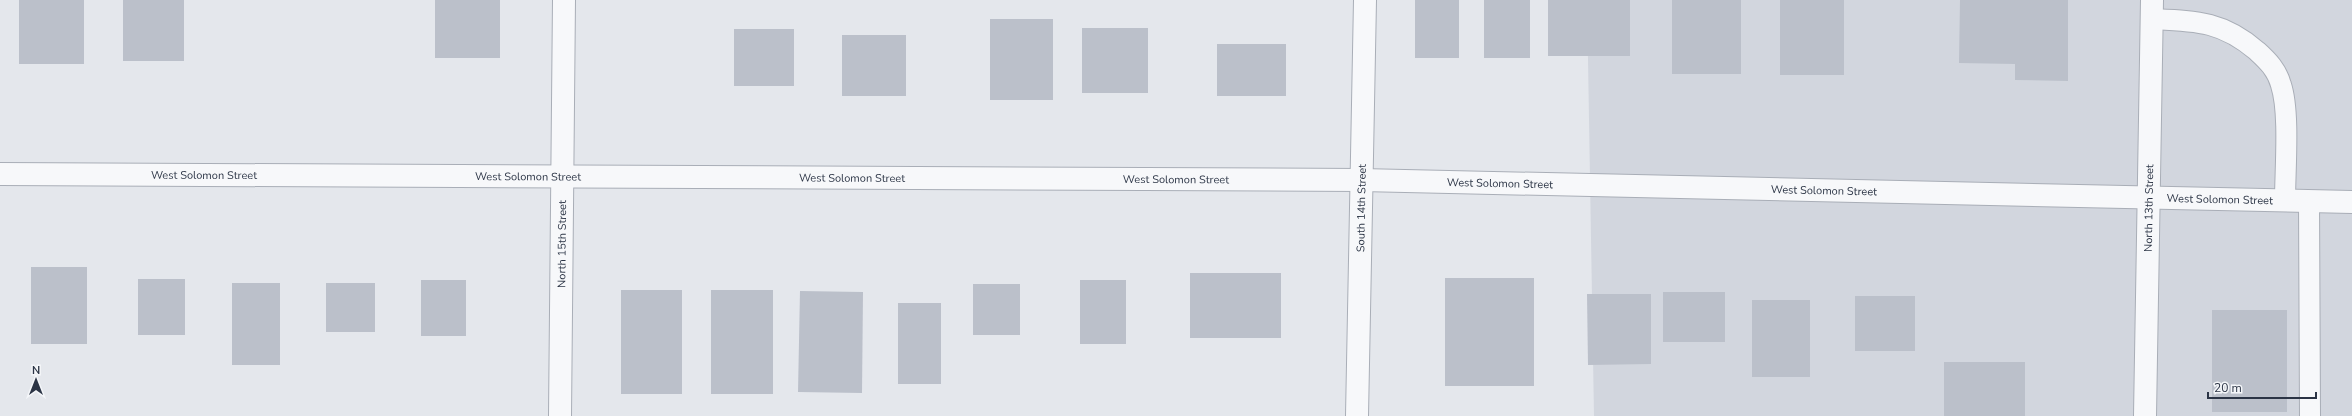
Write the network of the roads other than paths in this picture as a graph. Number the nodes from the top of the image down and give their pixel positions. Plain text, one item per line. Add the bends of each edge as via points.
1 (564, 0) edge
2 (1365, 0) edge
3 (2152, 10) edge
4 (0, 174) edge
5 (561, 177) junction
6 (1361, 180) junction
7 (2149, 199) junction
8 (2285, 201) junction
9 (2309, 201) junction
10 (2352, 202) edge
11 (560, 416) edge
12 (1357, 416) edge
13 (2145, 416) edge
14 (2310, 416) edge

1 - 5 street, North 15th Street
2 - 6 street, South 14th Street
3 - 7 street, North 13th Street
3 - 8 lane via 2222,28 2240,37 2272,65 2282,85 2285,115
4 - 5 street, West Solomon Street
5 - 6 street, West Solomon Street
5 - 11 street, North 15th Street
6 - 7 street, West Solomon Street
6 - 12 street, South 14th Street
7 - 8 street, West Solomon Street
7 - 13 street, North 13th Street
8 - 9 street, West Solomon Street
9 - 10 street, West Solomon Street
9 - 14 lane

